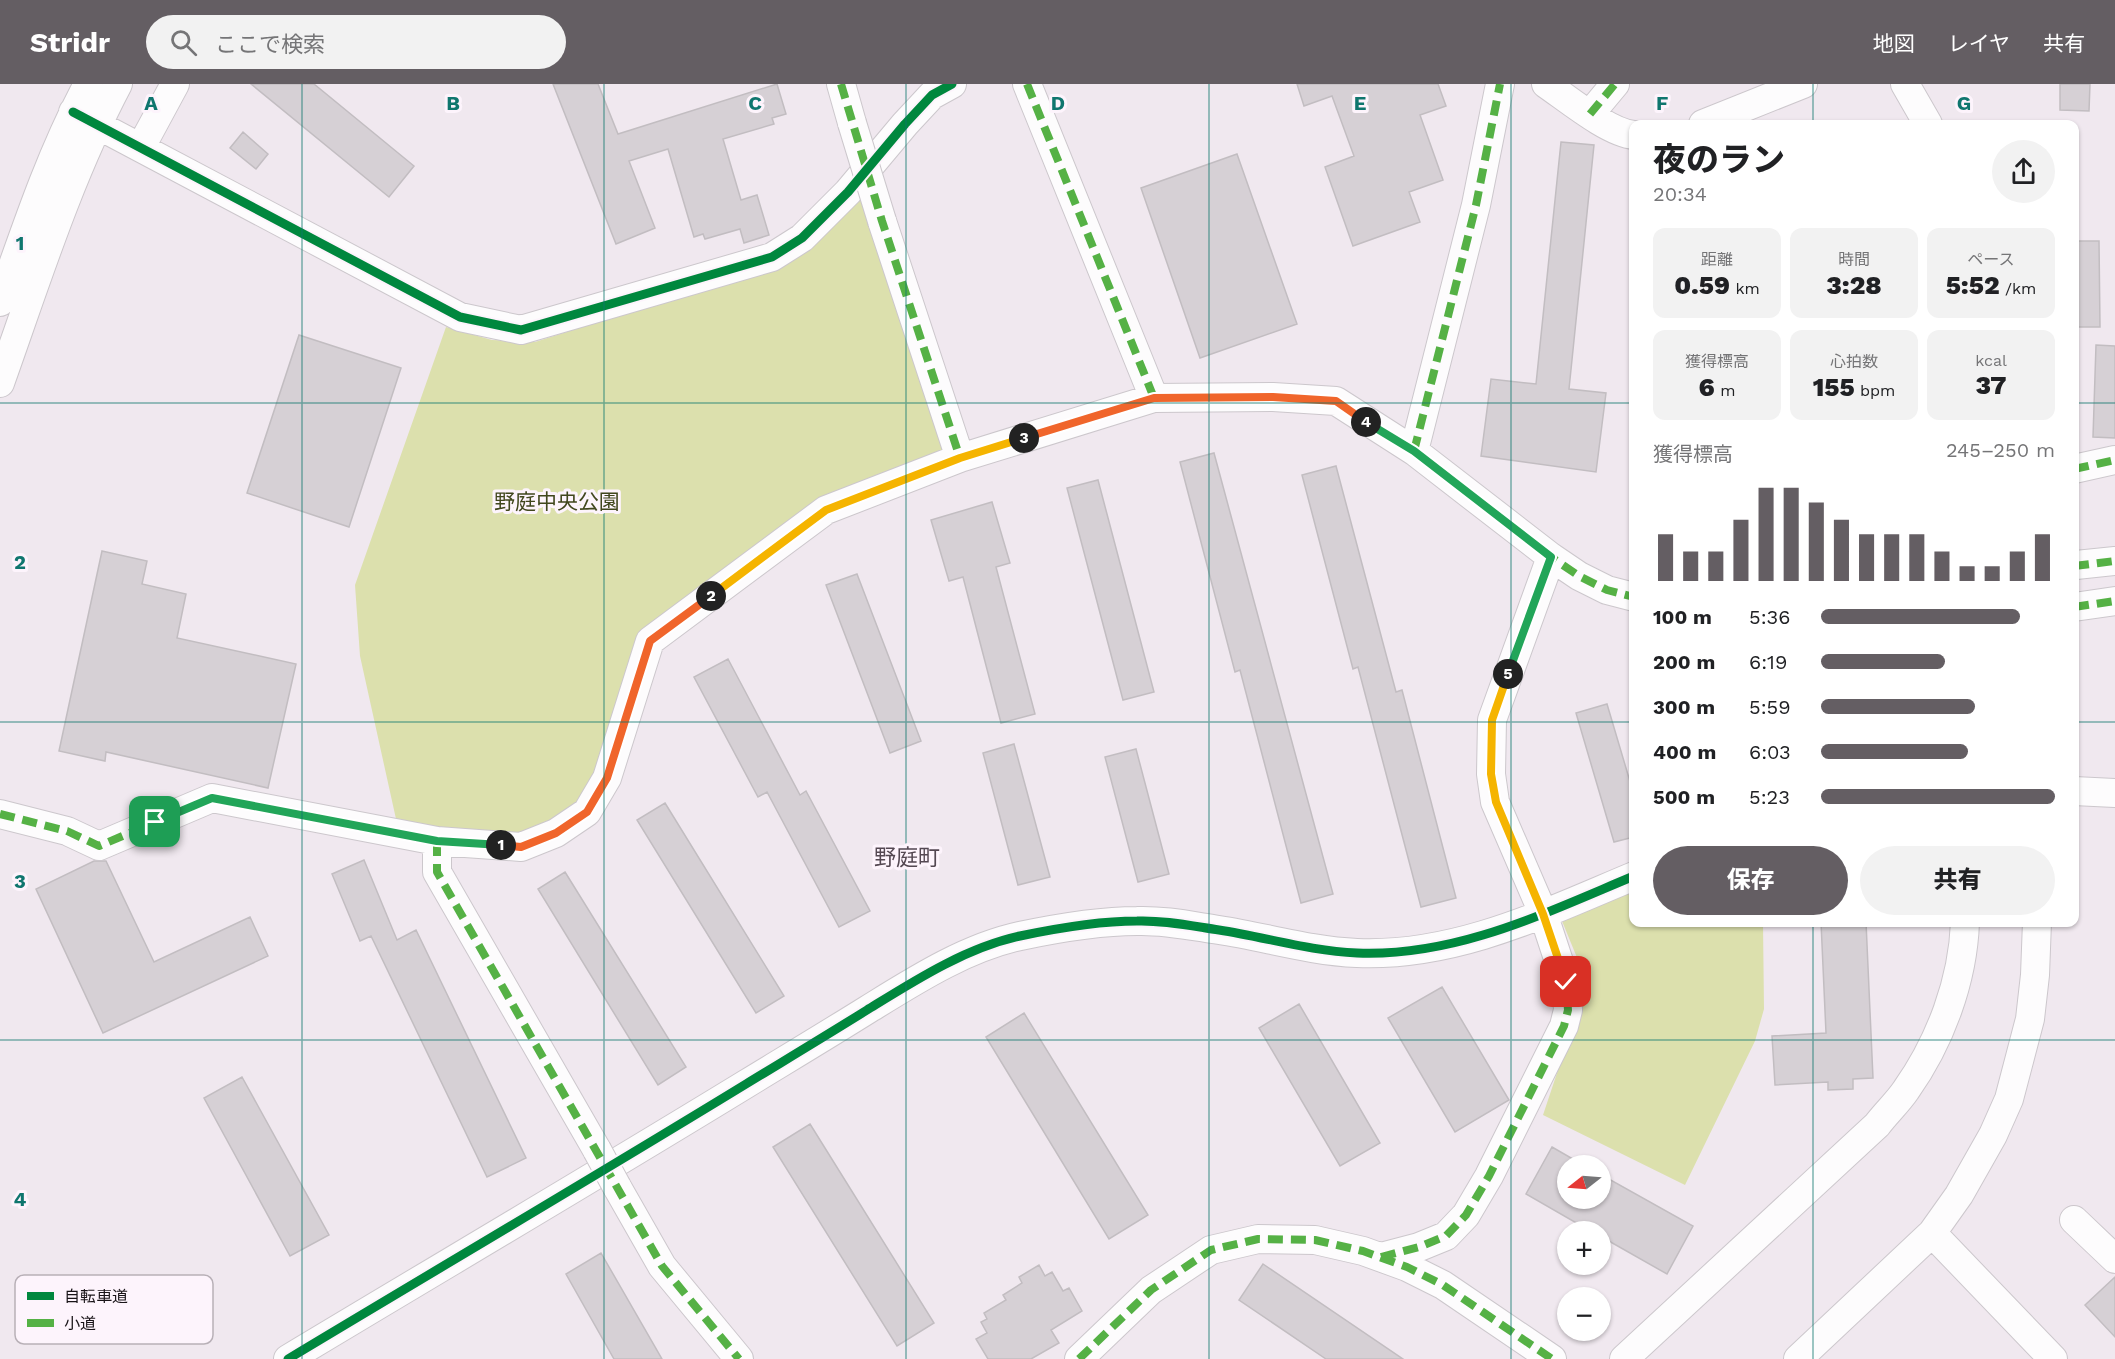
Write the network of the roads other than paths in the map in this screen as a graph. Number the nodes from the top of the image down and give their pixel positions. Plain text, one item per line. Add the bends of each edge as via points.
1 (88, 84) edge
2 (118, 84) edge
3 (175, 84) edge
4 (841, 84) edge
5 (952, 84) edge
6 (1028, 84) edge
7 (1500, 84) edge
8 (1546, 84) edge
9 (1615, 84) edge
10 (1803, 84) edge
11 (1905, 84) edge
12 (1590, 114) junction
13 (85, 118) junction
14 (1713, 120) edge
15 (1926, 120) edge
16 (1629, 134) edge
17 (141, 147) junction
18 (0, 302) edge
19 (0, 383) edge
20 (1154, 398) junction
21 (1414, 451) junction
22 (960, 458) junction
23 (2115, 460) edge
24 (2079, 468) edge
25 (1551, 557) junction
26 (2115, 561) edge
27 (2079, 565) edge
28 (1629, 596) edge
29 (2115, 601) edge
30 (2079, 606) edge
31 (2079, 791) edge
32 (2115, 793) edge
33 (0, 814) edge
34 (437, 841) junction
35 (1629, 878) edge
36 (1543, 914) junction
37 (1965, 927) edge
38 (2037, 927) edge
39 (2074, 1221) dead end
40 (1932, 1233) junction
41 (1382, 1257) junction
42 (2115, 1259) edge
43 (1638, 1354) edge
44 (288, 1359) edge
45 (739, 1359) edge
46 (1079, 1359) edge
47 (1552, 1359) edge
48 (1798, 1359) edge
49 (2053, 1359) edge

1 - 13 street
2 - 13 street
3 - 17 street
4 - 22 street, bridge
5 - 17 street via 932,95 848,192 802,238 772,256 521,330 460,317
6 - 20 street
7 - 21 street via 1476,205
8 - 12 street
9 - 12 street
10 - 14 street
11 - 15 street
12 - 16 street
13 - 17 street
13 - 18 street via 44,180
13 - 19 street via 70,190
20 - 21 street via 1336,401
20 - 22 street
21 - 25 street
22 - 34 street via 826,510 650,641 607,778 587,812 556,833 521,847
23 - 24 street
25 - 28 street via 1607,590
25 - 36 street via 1492,720 1491,774 1496,802
26 - 27 street
29 - 30 street
31 - 32 street
33 - 34 street via 67,831 99,846 212,798
34 - 45 street, bridge via 437,872 662,1266
35 - 36 street
36 - 41 street via 1566,982 1568,1010 1564,1026 1466,1215 1446,1236
36 - 44 street via 1453,944 1402,952 1334,952 1220,930 1141,921 1080,925 1015,937 981,949 904,988
37 - 43 street via 1953,996 1929,1051 1906,1090 1877,1125
38 - 40 street via 2030,1019 2008,1099 1977,1165
39 - 42 street
40 - 48 street
40 - 49 street
41 - 46 street via 1315,1240 1258,1239 1211,1250 1151,1290
41 - 47 street via 1443,1285

